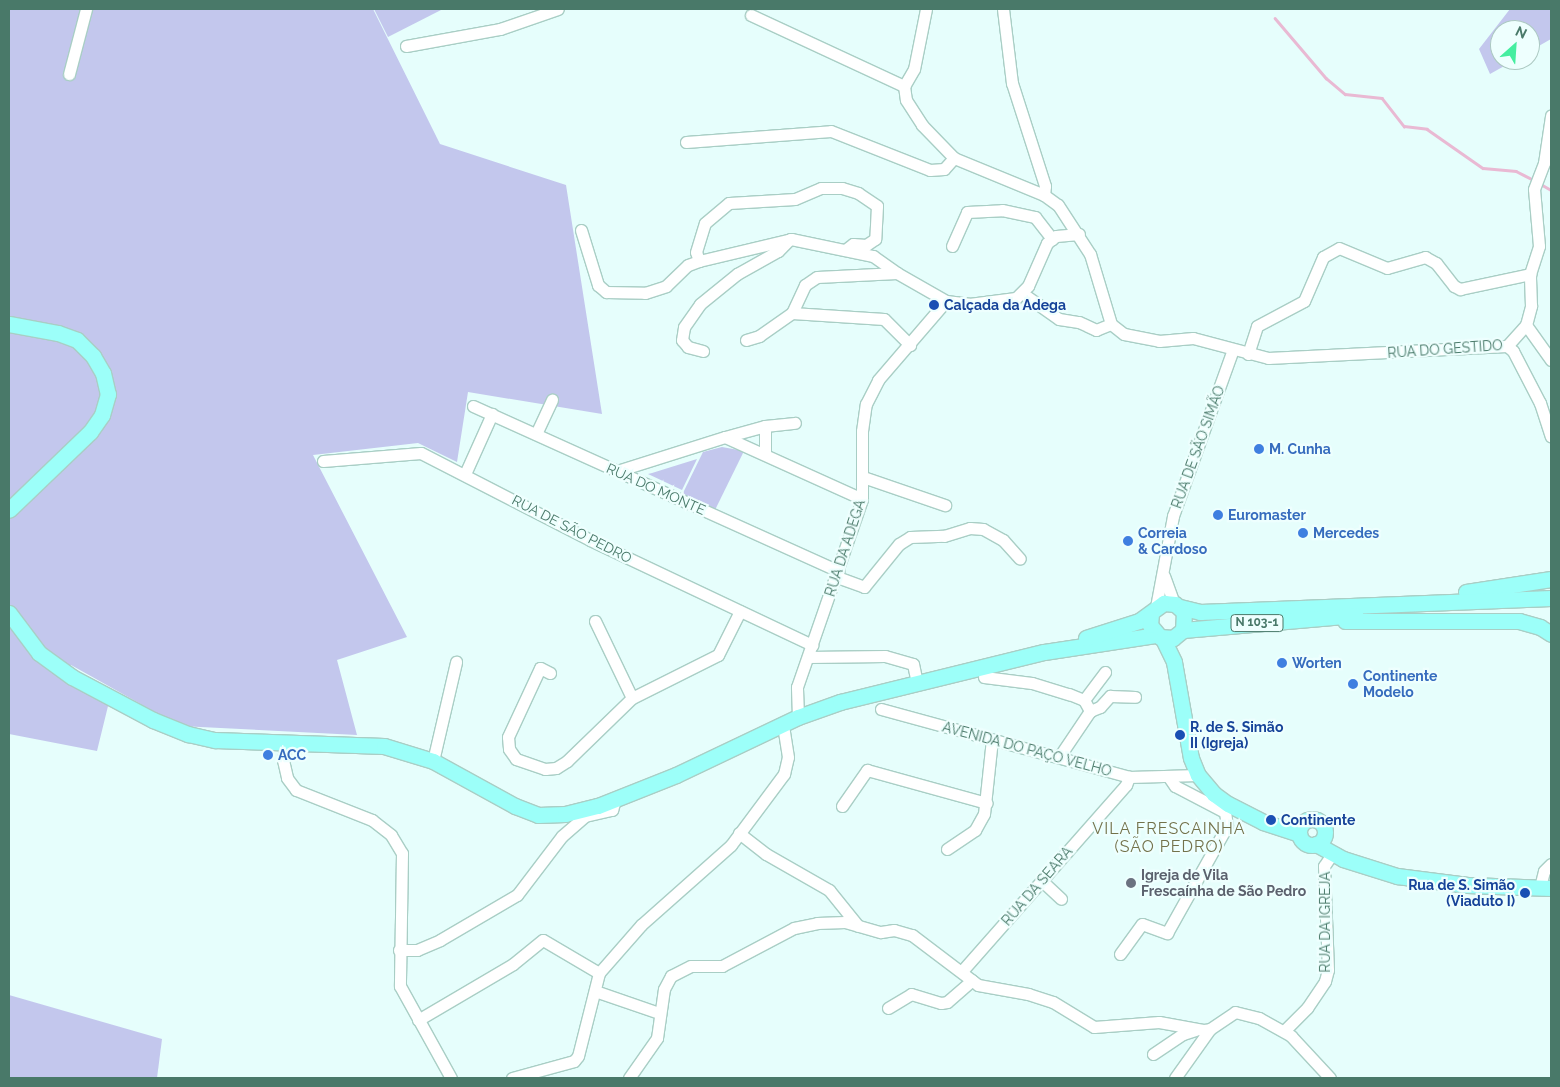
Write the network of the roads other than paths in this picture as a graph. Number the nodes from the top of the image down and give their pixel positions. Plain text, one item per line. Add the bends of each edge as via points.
1 (86, 9) edge
2 (558, 9) edge
3 (926, 9) edge
4 (1003, 9) edge
5 (751, 15) dead end
6 (406, 46) dead end
7 (69, 74) dead end
8 (904, 86) junction
9 (1551, 116) edge
10 (686, 142) dead end
11 (954, 158) junction
12 (1044, 195) junction
13 (581, 230) dead end
14 (1078, 234) junction
15 (791, 238) junction
16 (1052, 239) junction
17 (952, 246) dead end
18 (845, 250) junction
19 (699, 261) junction
20 (897, 274) junction
21 (1530, 274) junction
22 (1022, 293) junction
23 (946, 300) junction
24 (792, 312) junction
25 (9, 324) edge
26 (1111, 324) junction
27 (1526, 324) junction
28 (746, 340) dead end
29 (910, 345) junction
30 (1507, 346) junction
31 (1233, 349) junction
32 (703, 351) dead end
33 (1248, 354) junction
34 (1551, 360) edge
35 (552, 399) dead end
36 (473, 406) dead end
37 (492, 414) junction
38 (795, 423) dead end
39 (766, 426) junction
40 (536, 434) junction
41 (1551, 436) edge
42 (725, 437) junction
43 (765, 454) junction
44 (323, 461) dead end
45 (617, 471) junction
46 (465, 474) junction
47 (864, 477) junction
48 (862, 499) junction
49 (946, 505) dead end
50 (9, 510) edge
51 (1020, 559) dead end
52 (838, 574) junction
53 (1164, 576) junction
54 (1551, 579) edge
55 (1551, 598) edge
56 (1177, 606) junction
57 (1551, 607) edge
58 (1153, 610) junction
59 (740, 611) junction
60 (1330, 612) junction
61 (9, 613) edge
62 (595, 621) dead end
63 (1551, 634) edge
64 (1170, 635) junction
65 (812, 645) junction
66 (1044, 652) junction
67 (808, 657) junction
68 (456, 662) dead end
69 (1105, 672) dead end
70 (550, 673) dead end
71 (984, 676) dead end
72 (917, 682) junction
73 (1135, 697) dead end
74 (632, 698) junction
75 (1084, 700) junction
76 (881, 709) dead end
77 (1090, 711) junction
78 (798, 717) junction
79 (783, 724) junction
80 (992, 739) junction
81 (286, 744) junction
82 (1059, 757) junction
83 (1191, 758) junction
84 (433, 761) junction
85 (1198, 775) junction
86 (1172, 776) junction
87 (1130, 777) junction
88 (615, 800) junction
89 (986, 803) junction
90 (842, 806) dead end
91 (1301, 829) junction
92 (739, 833) junction
93 (1320, 840) junction
94 (947, 849) dead end
95 (1332, 854) junction
96 (1551, 864) edge
97 (1042, 881) junction
98 (1546, 887) edge
99 (1061, 899) dead end
100 (858, 926) junction
101 (399, 950) junction
102 (1120, 954) dead end
103 (962, 971) junction
104 (599, 973) junction
105 (972, 980) junction
106 (596, 991) junction
107 (888, 1008) dead end
108 (659, 1012) junction
109 (418, 1020) junction
110 (1197, 1029) junction
111 (1210, 1029) junction
112 (1284, 1031) junction
113 (1153, 1054) dead end
114 (451, 1078) edge
115 (512, 1078) edge
116 (629, 1078) edge
117 (1175, 1078) edge
118 (1330, 1078) edge

1 - 7 street
2 - 6 street via 500,29
3 - 8 street via 914,69
4 - 12 street via 1012,83 1045,186
5 - 8 street
8 - 11 street via 906,100 922,125
9 - 21 street, RUA DO GESTIDO via 1544,163 1534,190 1539,246
10 - 11 street via 831,131 930,170 944,169
11 - 12 street
12 - 14 street via 1058,205
13 - 19 street via 598,285 606,292 646,293 666,286 688,266
14 - 16 street
14 - 26 street via 1090,254
15 - 18 street
15 - 19 street
15 - 32 street via 778,251 737,274 700,304 684,327 682,340 688,347
16 - 17 street via 1035,217 1002,210 967,212
16 - 22 street via 1046,243
18 - 19 street via 853,244 866,245 875,239 877,206 858,193 842,188 821,188 795,199 728,202 705,223 696,252
18 - 20 street via 872,256
20 - 23 street
20 - 24 street via 817,277 805,285
21 - 27 street, RUA DO GESTIDO via 1531,306
21 - 33 street via 1460,289 1436,262 1425,257 1387,268 1339,248 1323,257 1304,301 1257,326
22 - 23 street via 991,302
22 - 26 street via 1059,319 1079,322 1096,330
23 - 29 street, RUA DA ADEGA
24 - 28 street via 759,336
24 - 29 street via 884,318
25 - 50 main road via 77,340 93,356 103,373 108,394 102,415 90,432
26 - 31 street, RUA DO GESTIDO via 1124,334 1159,341 1193,338
27 - 30 street, RUA DO GESTIDO
27 - 34 street
29 - 47 street, RUA DA ADEGA via 878,380 866,404 862,430
30 - 33 street, RUA DO GESTIDO via 1268,358
30 - 41 street via 1513,351 1540,403
31 - 33 street, RUA DO GESTIDO
31 - 53 street, RUA DE SÃO SIMÃO via 1173,516
35 - 40 street
36 - 37 street, RUA DO MONTE
37 - 40 street, RUA DO MONTE
37 - 46 street
38 - 39 street
39 - 42 street
39 - 43 street
40 - 45 street, RUA DO MONTE
42 - 43 street
42 - 45 street
43 - 48 street
44 - 46 street, RUA DE SÃO PEDRO via 421,453
45 - 52 street, RUA DO MONTE
46 - 59 street, RUA DE SÃO PEDRO via 590,540
47 - 48 street, RUA DA ADEGA
47 - 49 street
48 - 52 street, RUA DA ADEGA
51 - 52 street, RUA DO MONTE via 1003,540 983,529 970,528 944,536 910,537 899,544 864,587
52 - 65 street, RUA DA ADEGA
53 - 56 street, RUA DE SÃO SIMÃO
53 - 58 street, RUA DE SÃO SIMÃO
54 - 60 main road
55 - 60 main road
56 - 58 main road via 1164,603
56 - 60 main road, N 103-1 via 1200,612
56 - 64 main road via 1186,618
57 - 60 main road via 1340,615
58 - 64 main road via 1150,626
58 - 66 main road via 1139,621
59 - 65 street, RUA DE SÃO PEDRO
59 - 74 street via 718,656
60 - 63 main road via 1519,621
60 - 64 main road, N 103-1
61 - 81 main road via 39,652 72,677 153,720 188,734 215,740
62 - 74 street
64 - 66 main road
64 - 83 main road
65 - 67 street, RUA DA ADEGA
66 - 72 main road
67 - 72 street via 885,656 913,664
67 - 78 street, RUA DA ADEGA via 797,687
68 - 84 street
69 - 75 street
70 - 74 street via 540,668 508,738 509,749 516,759 545,769 556,768 567,761
71 - 75 street via 1032,683
72 - 78 main road via 840,702
73 - 77 street via 1110,696 1100,707
75 - 77 street
76 - 80 street, AVENIDA DO PAÇO VELHO
77 - 82 street
78 - 79 main road
79 - 88 main road
79 - 92 street via 788,757 784,774
80 - 82 street, AVENIDA DO PAÇO VELHO
80 - 89 street
81 - 84 main road via 384,746
81 - 101 street via 283,760 287,778 296,790 377,823 391,835 402,853
82 - 87 street, AVENIDA DO PAÇO VELHO
83 - 85 main road
83 - 86 street
84 - 88 main road via 515,806 538,815 565,814
85 - 86 street, AVENIDA DO PAÇO VELHO
85 - 91 main road via 1214,794 1228,804 1279,828
86 - 87 street, AVENIDA DO PAÇO VELHO
86 - 102 street via 1175,786 1225,812 1227,826 1167,933 1142,924
87 - 97 street, RUA DA SEARA
88 - 101 street via 612,810 586,816 562,836 517,895 440,940 417,950
89 - 90 street via 867,770
89 - 94 street via 975,830
91 - 93 main road via 1306,843
91 - 93 main road via 1310,819 1318,821 1323,827
92 - 100 street via 766,854 829,890
92 - 104 street via 702,874 641,925
93 - 95 main road
95 - 98 main road via 1397,876 1466,885
95 - 112 street, RUA DA IGREJA via 1324,866 1328,970 1325,981 1307,1008
96 - 98 street via 1544,871
97 - 99 street
97 - 103 street, RUA DA SEARA
100 - 103 street via 912,935
100 - 108 street via 845,922 794,928 722,966 691,966 681,970 671,976 664,989
101 - 109 street via 400,986
103 - 105 street
104 - 106 street
104 - 109 street via 543,940 513,964
105 - 107 street via 941,1004 911,994
105 - 110 street via 978,985 1053,1002 1094,1027 1159,1022
106 - 108 street
106 - 115 street via 583,1045 574,1061
108 - 116 street via 657,1038
109 - 114 street
110 - 111 street
110 - 113 street via 1182,1034
111 - 112 street via 1234,1012 1259,1018
111 - 117 street
112 - 118 street

